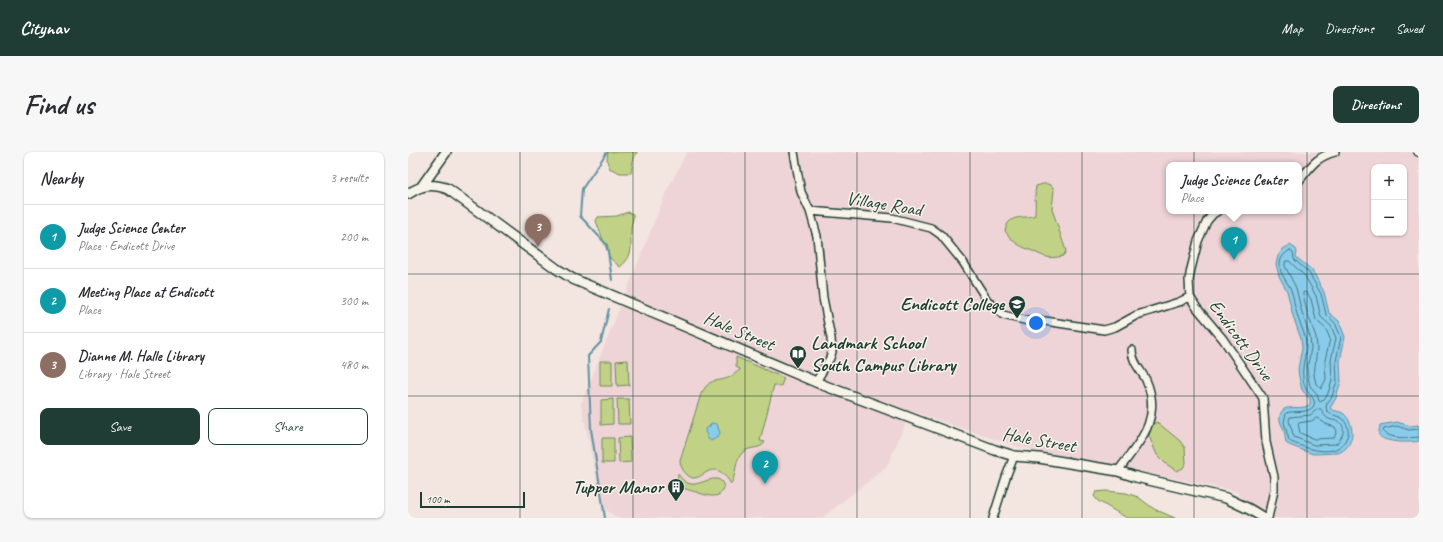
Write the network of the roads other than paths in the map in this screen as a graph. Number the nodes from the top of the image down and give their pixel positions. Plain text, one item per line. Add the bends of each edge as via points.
1 (446, 152) edge
2 (794, 152) edge
3 (1335, 152) edge
4 (1302, 176) edge
5 (422, 186) junction
6 (408, 194) edge
7 (810, 211) junction
8 (1213, 214) edge
9 (1190, 297) junction
10 (1132, 350) dead end
11 (816, 382) junction
12 (1014, 456) junction
13 (1118, 471) junction
14 (993, 518) edge
15 (1264, 518) edge
16 (1268, 518) edge

1 - 5 main road
2 - 7 street via 801,192
3 - 4 street via 1320,157
5 - 6 main road
5 - 11 main road, Hale Street via 434,185 448,189 557,270 573,279
7 - 9 street, Village Road via 892,218 931,228 941,234 963,262 987,300 1003,315 1028,321 1104,330 1137,315
7 - 11 street via 817,236 823,298 832,345 830,358
8 - 9 street, Endicott Drive via 1198,241 1189,280
9 - 16 street, Endicott Drive via 1223,339 1263,398 1266,442 1274,477
10 - 13 street via 1132,358 1147,383 1152,410 1144,434
11 - 12 main road, Hale Street via 874,406
12 - 13 main road, Hale Street
12 - 14 street
13 - 15 main road, Hale Street via 1226,498

